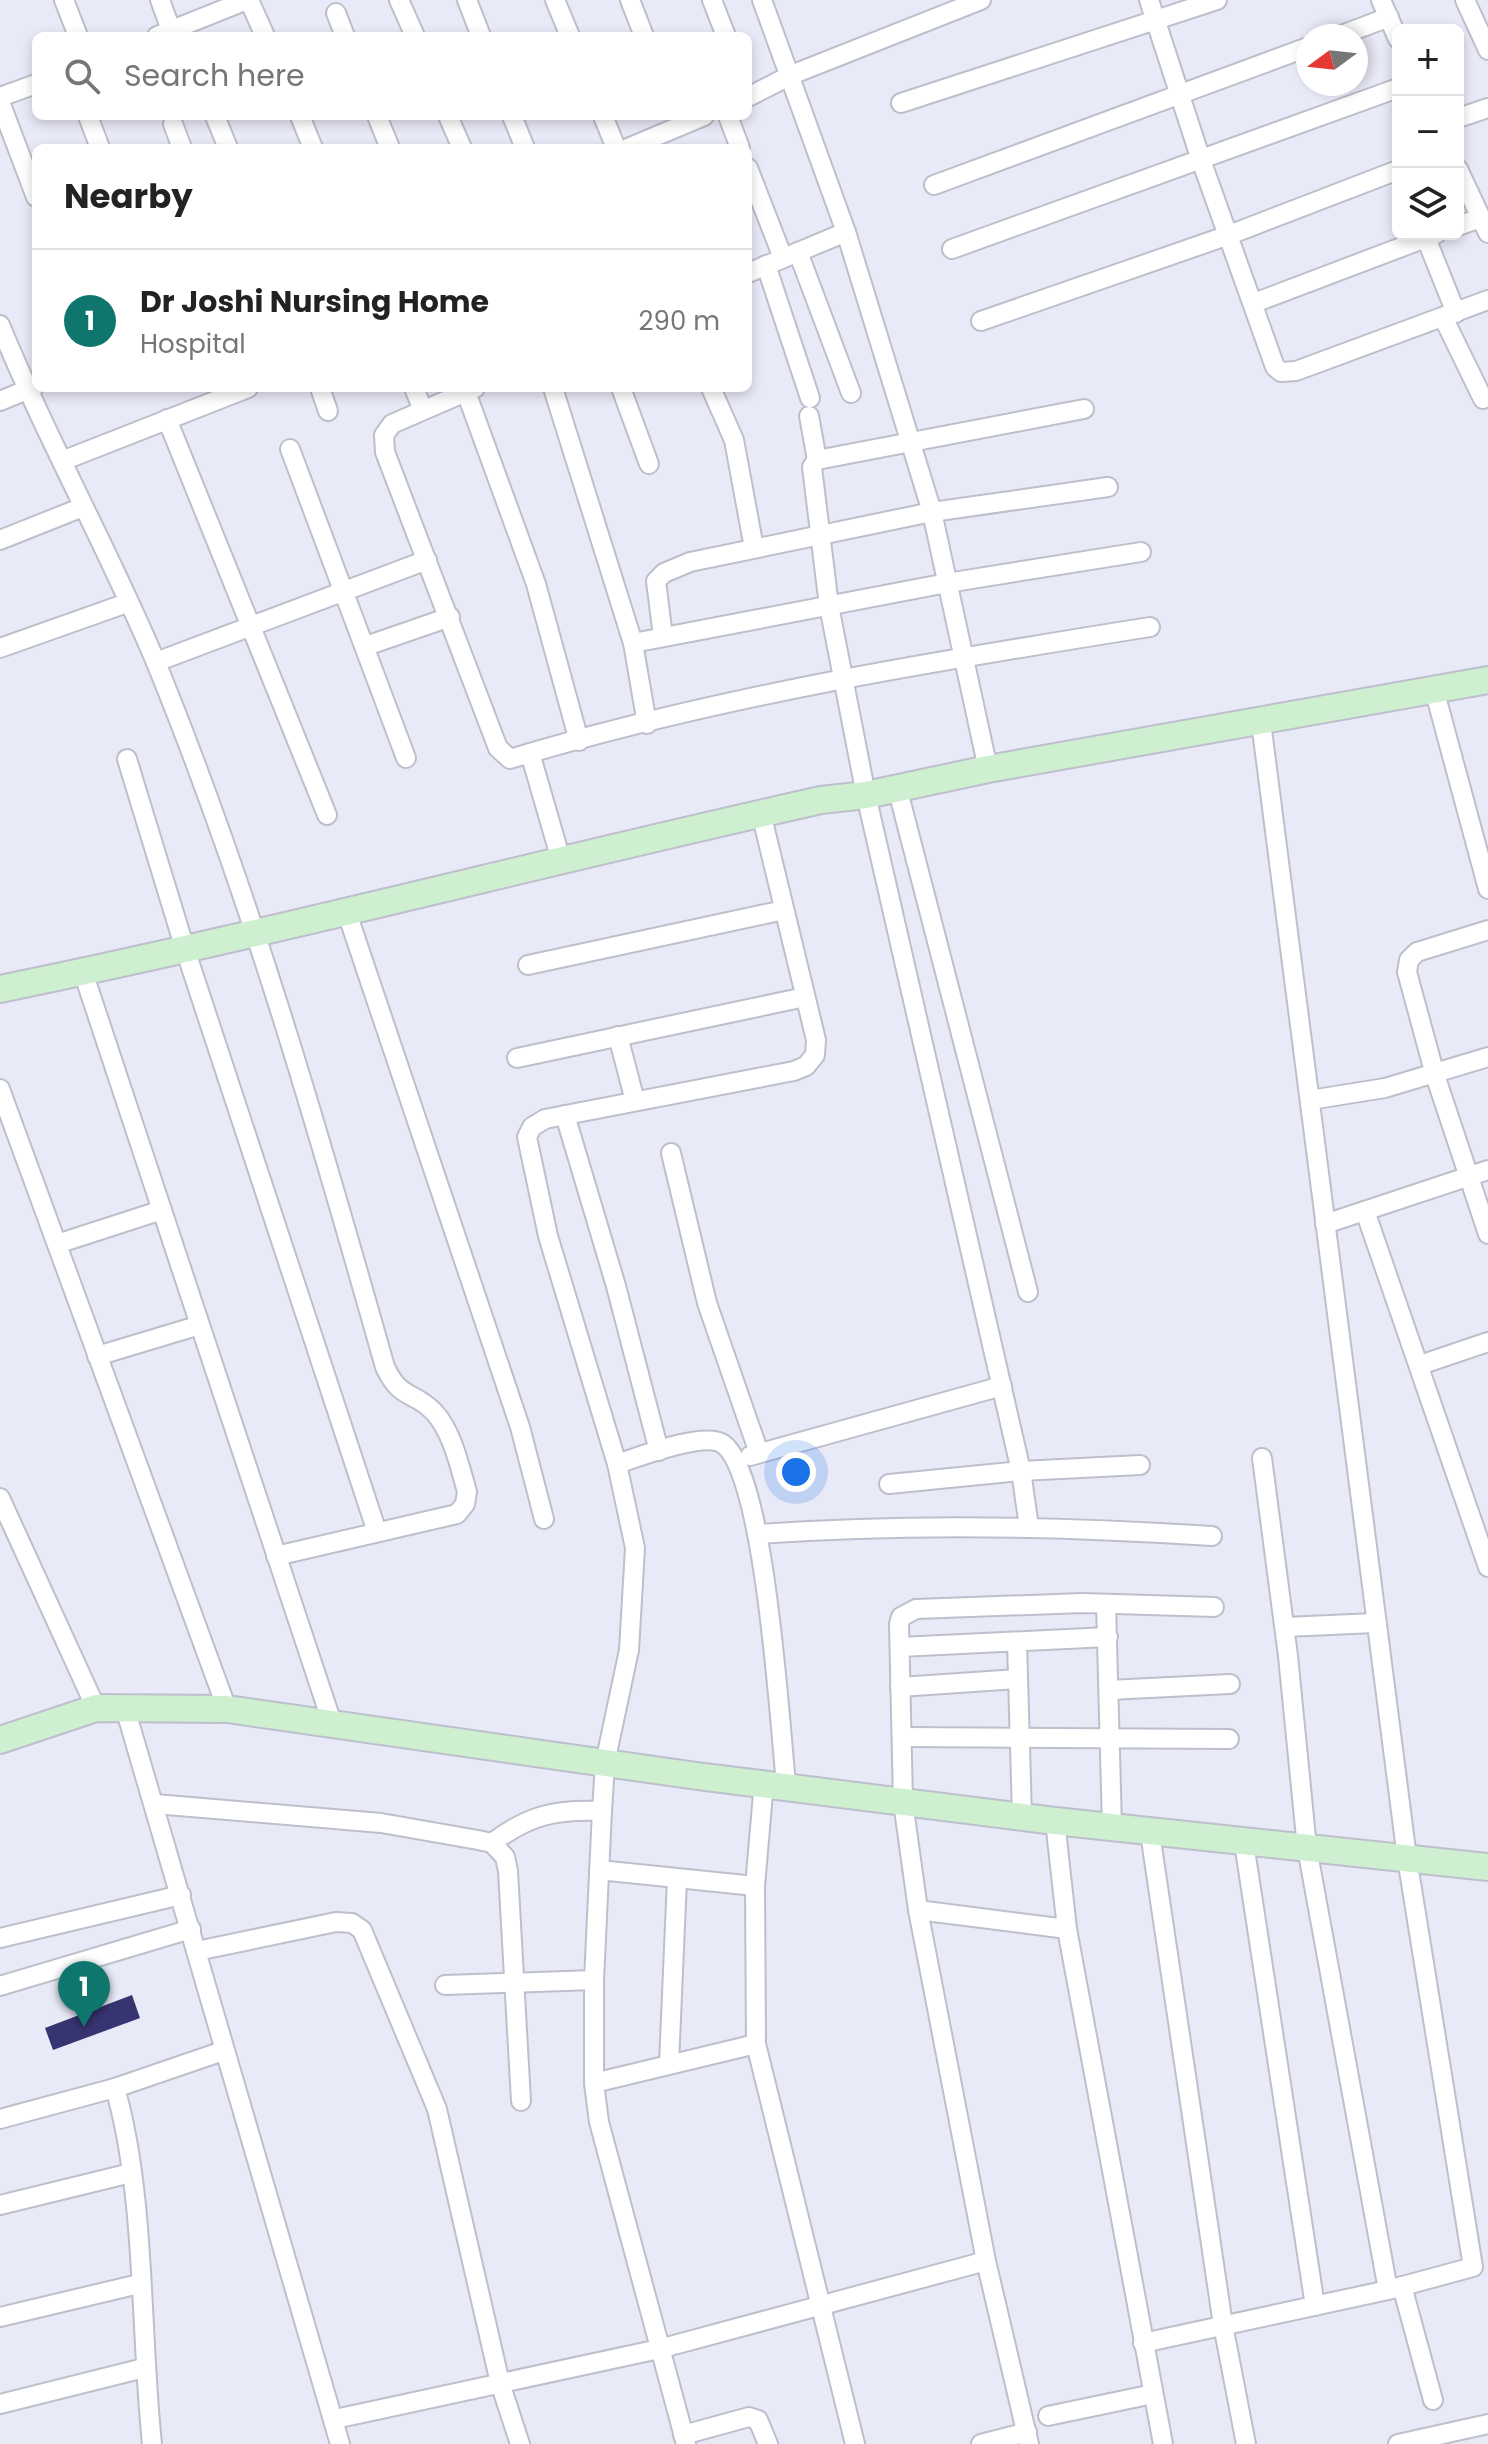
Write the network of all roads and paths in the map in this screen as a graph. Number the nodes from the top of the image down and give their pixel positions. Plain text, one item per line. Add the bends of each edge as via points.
1 (64, 0) edge
2 (160, 0) edge
3 (248, 0) edge
4 (399, 0) edge
5 (467, 0) edge
6 (555, 0) edge
7 (630, 0) edge
8 (712, 0) edge
9 (762, 0) edge
10 (981, 0) edge
11 (1149, 0) edge
12 (1217, 0) edge
13 (1465, 0) edge
14 (960, 4) edge
15 (1385, 9) edge
16 (336, 13) dead end
17 (1156, 23) junction
18 (1359, 24) edge
19 (76, 32) edge
20 (164, 32) edge
21 (167, 32) edge
22 (263, 32) edge
23 (343, 32) edge
24 (413, 32) edge
25 (479, 32) edge
26 (568, 32) edge
27 (642, 32) edge
28 (724, 32) edge
29 (1488, 50) edge
30 (1296, 51) edge
31 (791, 75) junction
32 (32, 86) edge
33 (1392, 90) edge
34 (1181, 93) junction
35 (752, 94) edge
36 (0, 100) edge
37 (901, 103) dead end
38 (1488, 108) edge
39 (1464, 116) edge
40 (90, 120) edge
41 (217, 120) edge
42 (302, 120) edge
43 (379, 120) edge
44 (450, 120) edge
45 (514, 120) edge
46 (605, 120) edge
47 (730, 120) edge
48 (676, 121) edge
49 (173, 124) dead end
50 (98, 144) edge
51 (180, 144) edge
52 (226, 144) edge
53 (311, 144) edge
54 (388, 144) edge
55 (460, 144) edge
56 (523, 144) edge
57 (614, 144) edge
58 (643, 144) edge
59 (738, 144) edge
60 (1201, 160) junction
61 (1392, 172) edge
62 (752, 179) edge
63 (1464, 182) edge
64 (934, 185) dead end
65 (32, 186) edge
66 (1484, 225) edge
67 (1464, 226) edge
68 (846, 232) junction
69 (1229, 235) junction
70 (1420, 240) edge
71 (1432, 240) edge
72 (952, 249) dead end
73 (782, 258) junction
74 (752, 271) edge
75 (1488, 300) edge
76 (1254, 303) junction
77 (1450, 315) junction
78 (981, 321) dead end
79 (0, 325) edge
80 (31, 388) edge
81 (33, 392) edge
82 (238, 392) edge
83 (321, 392) edge
84 (416, 392) edge
85 (466, 392) edge
86 (472, 392) edge
87 (554, 392) edge
88 (622, 392) edge
89 (713, 392) edge
90 (851, 393) dead end
91 (1483, 399) dead end
92 (0, 401) edge
93 (422, 408) junction
94 (1084, 409) dead end
95 (328, 411) dead end
96 (167, 419) junction
97 (910, 441) junction
98 (290, 449) dead end
99 (817, 460) junction
100 (62, 461) junction
101 (649, 464) dead end
102 (1108, 487) dead end
103 (83, 507) junction
104 (932, 512) junction
105 (819, 536) junction
106 (0, 540) edge
107 (754, 548) junction
108 (1141, 552) dead end
109 (427, 560) junction
110 (947, 583) junction
111 (344, 589) junction
112 (127, 603) junction
113 (829, 606) junction
114 (450, 617) junction
115 (252, 624) junction
116 (1150, 627) dead end
117 (663, 637) junction
118 (633, 643) junction
119 (366, 646) junction
120 (0, 648) edge
121 (961, 657) junction
122 (156, 662) junction
123 (1488, 680) edge
124 (845, 681) junction
125 (1434, 689) junction
126 (1261, 722) junction
127 (647, 724) junction
128 (579, 741) junction
129 (530, 753) junction
130 (406, 758) dead end
131 (127, 759) dead end
132 (988, 769) junction
133 (897, 787) junction
134 (866, 795) junction
135 (761, 813) junction
136 (327, 815) dead end
137 (561, 860) junction
138 (1488, 889) edge
139 (784, 910) junction
140 (347, 913) junction
141 (1488, 930) edge
142 (257, 933) junction
143 (185, 949) junction
144 (528, 965) dead end
145 (83, 972) junction
146 (0, 989) edge
147 (805, 997) junction
148 (618, 1036) junction
149 (1488, 1057) edge
150 (517, 1058) dead end
151 (1435, 1075) junction
152 (0, 1089) edge
153 (1310, 1100) junction
154 (635, 1101) junction
155 (565, 1115) junction
156 (671, 1153) dead end
157 (1479, 1173) edge
158 (162, 1210) junction
159 (1365, 1211) junction
160 (1325, 1224) junction
161 (1488, 1234) edge
162 (57, 1244) junction
163 (1028, 1292) dead end
164 (200, 1325) junction
165 (1488, 1342) edge
166 (97, 1356) junction
167 (1420, 1365) junction
168 (1002, 1386) junction
169 (659, 1451) junction
170 (759, 1453) junction
171 (1262, 1458) dead end
172 (736, 1461) junction
173 (617, 1464) junction
174 (1140, 1465) dead end
175 (1021, 1471) junction
176 (889, 1484) dead end
177 (0, 1498) edge
178 (544, 1519) dead end
179 (1029, 1527) junction
180 (377, 1532) junction
181 (759, 1534) junction
182 (1212, 1536) dead end
183 (276, 1556) junction
184 (1488, 1567) edge
185 (1106, 1604) junction
186 (1214, 1607) dead end
187 (1375, 1623) junction
188 (1285, 1627) junction
189 (1108, 1637) junction
190 (1017, 1642) junction
191 (900, 1647) junction
192 (1018, 1679) junction
193 (1230, 1684) dead end
194 (900, 1687) junction
195 (1109, 1690) junction
196 (96, 1708) junction
197 (125, 1708) junction
198 (227, 1709) junction
199 (333, 1726) junction
200 (902, 1737) junction
201 (1020, 1739) junction
202 (1229, 1739) dead end
203 (0, 1740) edge
204 (1111, 1740) junction
205 (605, 1763) junction
206 (775, 1783) junction
207 (903, 1802) junction
208 (155, 1804) junction
209 (602, 1811) junction
210 (1022, 1816) junction
211 (1055, 1821) junction
212 (1112, 1828) junction
213 (1150, 1833) junction
214 (492, 1843) junction
215 (1244, 1843) junction
216 (1307, 1848) junction
217 (1407, 1858) junction
218 (1488, 1867) edge
219 (599, 1870) junction
220 (677, 1879) junction
221 (755, 1886) junction
222 (181, 1895) junction
223 (918, 1910) junction
224 (191, 1929) junction
225 (1067, 1929) junction
226 (0, 1938) edge
227 (197, 1951) junction
228 (594, 1980) junction
229 (514, 1981) junction
230 (445, 1985) dead end
231 (0, 1986) edge
232 (756, 2044) junction
233 (223, 2051) junction
234 (669, 2064) junction
235 (594, 2083) junction
236 (115, 2088) junction
237 (521, 2101) dead end
238 (0, 2119) edge
239 (131, 2173) junction
240 (0, 2205) edge
241 (986, 2261) junction
242 (1480, 2264) edge
243 (139, 2284) junction
244 (1395, 2288) junction
245 (818, 2306) junction
246 (1315, 2306) junction
247 (0, 2317) edge
248 (1223, 2325) junction
249 (1143, 2343) junction
250 (659, 2349) junction
251 (144, 2368) junction
252 (500, 2383) junction
253 (1153, 2394) junction
254 (1433, 2400) dead end
255 (0, 2404) edge
256 (1048, 2416) dead end
257 (335, 2419) junction
258 (1488, 2424) edge
259 (1028, 2438) edge
260 (684, 2439) edge
261 (152, 2444) edge
262 (340, 2444) edge
263 (520, 2444) edge
264 (768, 2444) edge
265 (855, 2444) edge
266 (981, 2444) edge
267 (1163, 2444) edge
268 (1246, 2444) edge
269 (1400, 2444) edge

1 - 19 street
2 - 20 street
3 - 21 street
3 - 22 street
4 - 24 street
5 - 25 street
6 - 26 street
7 - 27 street
8 - 28 street
9 - 31 street
10 - 14 street
11 - 17 street
12 - 17 street
13 - 29 street
14 - 31 street
15 - 18 street
16 - 23 street
17 - 34 street
17 - 37 street
30 - 34 street
31 - 35 street
31 - 68 street
32 - 36 street
33 - 60 street
34 - 60 street
34 - 64 street
36 - 65 street
38 - 39 street
40 - 50 street
41 - 52 street
42 - 53 street
43 - 54 street
44 - 55 street
45 - 56 street
46 - 57 street
47 - 59 street
48 - 58 street
49 - 51 street
60 - 69 street
60 - 72 street
61 - 69 street
62 - 73 street
63 - 66 street
66 - 67 street
68 - 73 street
68 - 97 street
69 - 76 street
69 - 78 street
70 - 76 street
71 - 77 street
73 - 74 street
73 - 90 street
73 - 99 street
75 - 77 street
76 - 77 street via 1281,372
77 - 91 street
79 - 80 street
80 - 92 street
81 - 100 street
82 - 96 street
83 - 95 street
84 - 93 street
85 - 93 street
86 - 128 street via 536,584
87 - 118 street
88 - 101 street
89 - 107 street via 734,440
93 - 109 street via 392,424 384,435 385,452
94 - 97 street
96 - 100 street
96 - 115 street
97 - 99 street
97 - 104 street
98 - 111 street
99 - 105 street via 812,467
100 - 103 street
102 - 104 street
103 - 106 street
103 - 112 street
104 - 105 street
104 - 110 street
105 - 107 street
105 - 113 street
107 - 117 street via 664,573 654,590
108 - 110 street
109 - 111 street
109 - 114 street
110 - 113 street
110 - 121 street
111 - 115 street
111 - 119 street
112 - 120 street
112 - 122 street
113 - 117 street
113 - 124 street
114 - 119 street
114 - 129 street via 498,748 510,759
115 - 122 street
115 - 136 street
116 - 121 street
117 - 118 street
118 - 127 street
119 - 130 street
121 - 124 street
121 - 132 street
122 - 142 street
123 - 125 main road
124 - 127 street
124 - 134 street
125 - 126 main road
125 - 138 street
126 - 132 main road
126 - 153 street
127 - 128 street
128 - 129 street
129 - 137 street
131 - 143 street
132 - 133 main road
133 - 134 main road
133 - 163 street
134 - 135 main road
134 - 168 street
135 - 137 main road
135 - 139 street
137 - 140 main road
139 - 144 street
139 - 147 street
140 - 142 main road
140 - 178 street via 520,1427
141 - 151 street via 1417,952 1409,960 1407,972
142 - 143 main road
142 - 180 street via 385,1367 405,1396 440,1420 467,1492 457,1514
143 - 145 main road
143 - 180 street
145 - 146 main road
145 - 158 street
147 - 148 street
147 - 154 street via 816,1040 815,1055 806,1066
148 - 150 street
148 - 154 street
149 - 151 street
151 - 153 street
151 - 157 street
152 - 162 street
153 - 160 street
154 - 155 street
155 - 169 street
155 - 173 street via 532,1127 529,1155
156 - 170 street via 707,1303
157 - 159 street
157 - 161 street
158 - 162 street
158 - 164 street
159 - 160 street
159 - 167 street
160 - 187 street
162 - 166 street
164 - 166 street
164 - 183 street
165 - 167 street
166 - 198 street
167 - 184 street
168 - 170 street
168 - 175 street
169 - 172 street via 707,1439 722,1443
169 - 173 street
170 - 172 street
171 - 188 street
172 - 181 street
173 - 205 street via 635,1548 635,1594
174 - 175 street
175 - 176 street
175 - 179 street
177 - 196 street
179 - 181 street via 847,1527
179 - 182 street
180 - 183 street
181 - 206 street
183 - 199 street
185 - 186 street
185 - 189 street
185 - 191 street via 916,1609 901,1617
187 - 188 street
187 - 217 street
188 - 216 street
189 - 190 street
189 - 195 street
190 - 191 street
190 - 192 street
191 - 194 street
192 - 194 street
192 - 201 street
193 - 195 street
194 - 200 street
195 - 204 street
196 - 197 main road
196 - 203 main road
197 - 198 main road
197 - 208 street
198 - 199 main road
199 - 205 main road
200 - 201 street
200 - 207 street
201 - 204 street
201 - 210 street
202 - 204 street
204 - 212 street
205 - 206 main road
205 - 209 street
206 - 207 main road
206 - 221 street
207 - 210 main road
207 - 223 street
208 - 214 street via 381,1823
208 - 222 street
209 - 214 street via 546,1814 518,1823
209 - 219 street
210 - 211 main road
211 - 212 main road
211 - 225 street
212 - 213 main road
213 - 215 main road
213 - 248 street
214 - 229 street via 505,1857 508,1871
215 - 216 main road
215 - 246 street
216 - 217 main road
216 - 244 street
217 - 218 main road
217 - 242 street
219 - 220 street
219 - 228 street
220 - 221 street
220 - 234 street
221 - 232 street
222 - 224 street
222 - 226 street
223 - 225 street
223 - 241 street
224 - 227 street
224 - 231 street
225 - 249 street
227 - 233 street
227 - 252 street via 336,1922 362,1930 437,2109
228 - 229 street
228 - 235 street
229 - 230 street
229 - 237 street
232 - 234 street
232 - 245 street
233 - 236 street
233 - 257 street
234 - 235 street
235 - 250 street via 599,2122
236 - 238 street
236 - 239 street
239 - 240 street
239 - 243 street
241 - 245 street
241 - 259 street
242 - 244 street
243 - 247 street
243 - 251 street
244 - 246 street
244 - 254 street
245 - 250 street
245 - 265 street
246 - 248 street
248 - 249 street
248 - 268 street
249 - 253 street
250 - 252 street
250 - 260 street
251 - 255 street
251 - 261 street
252 - 257 street
252 - 263 street
253 - 256 street
253 - 267 street
257 - 262 street
258 - 269 street
259 - 266 street
260 - 264 street via 749,2417 758,2420

